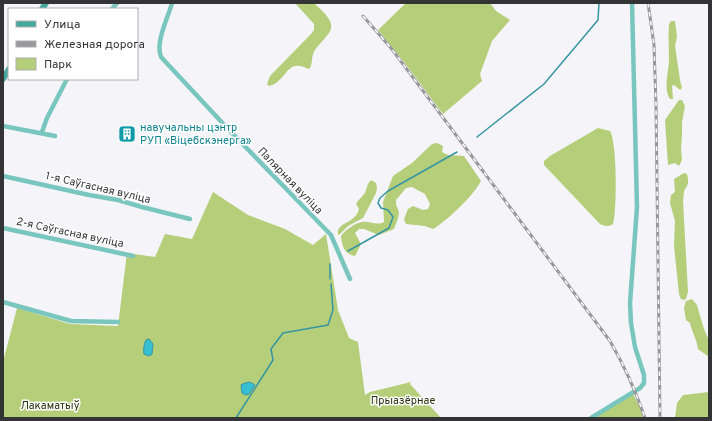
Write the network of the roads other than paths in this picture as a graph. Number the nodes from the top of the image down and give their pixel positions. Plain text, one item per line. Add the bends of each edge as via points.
1 (172, 3) edge
2 (632, 3) edge
3 (66, 80) edge
4 (3, 126) edge
5 (42, 132) junction
6 (55, 136) dead end
7 (3, 176) edge
8 (190, 219) dead end
9 (3, 228) edge
10 (133, 256) dead end
11 (350, 279) dead end
12 (3, 302) edge
13 (118, 322) dead end
14 (591, 418) edge

1 - 11 street, Палярная вуліца via 159,44 161,57 331,235
2 - 14 street via 637,207 630,303 635,347 644,383
3 - 5 street
4 - 5 street
5 - 6 street
7 - 8 street, 1-я Саўгасная вуліца via 118,200
9 - 10 street, 2-я Саўгасная вуліца
12 - 13 street via 71,321

